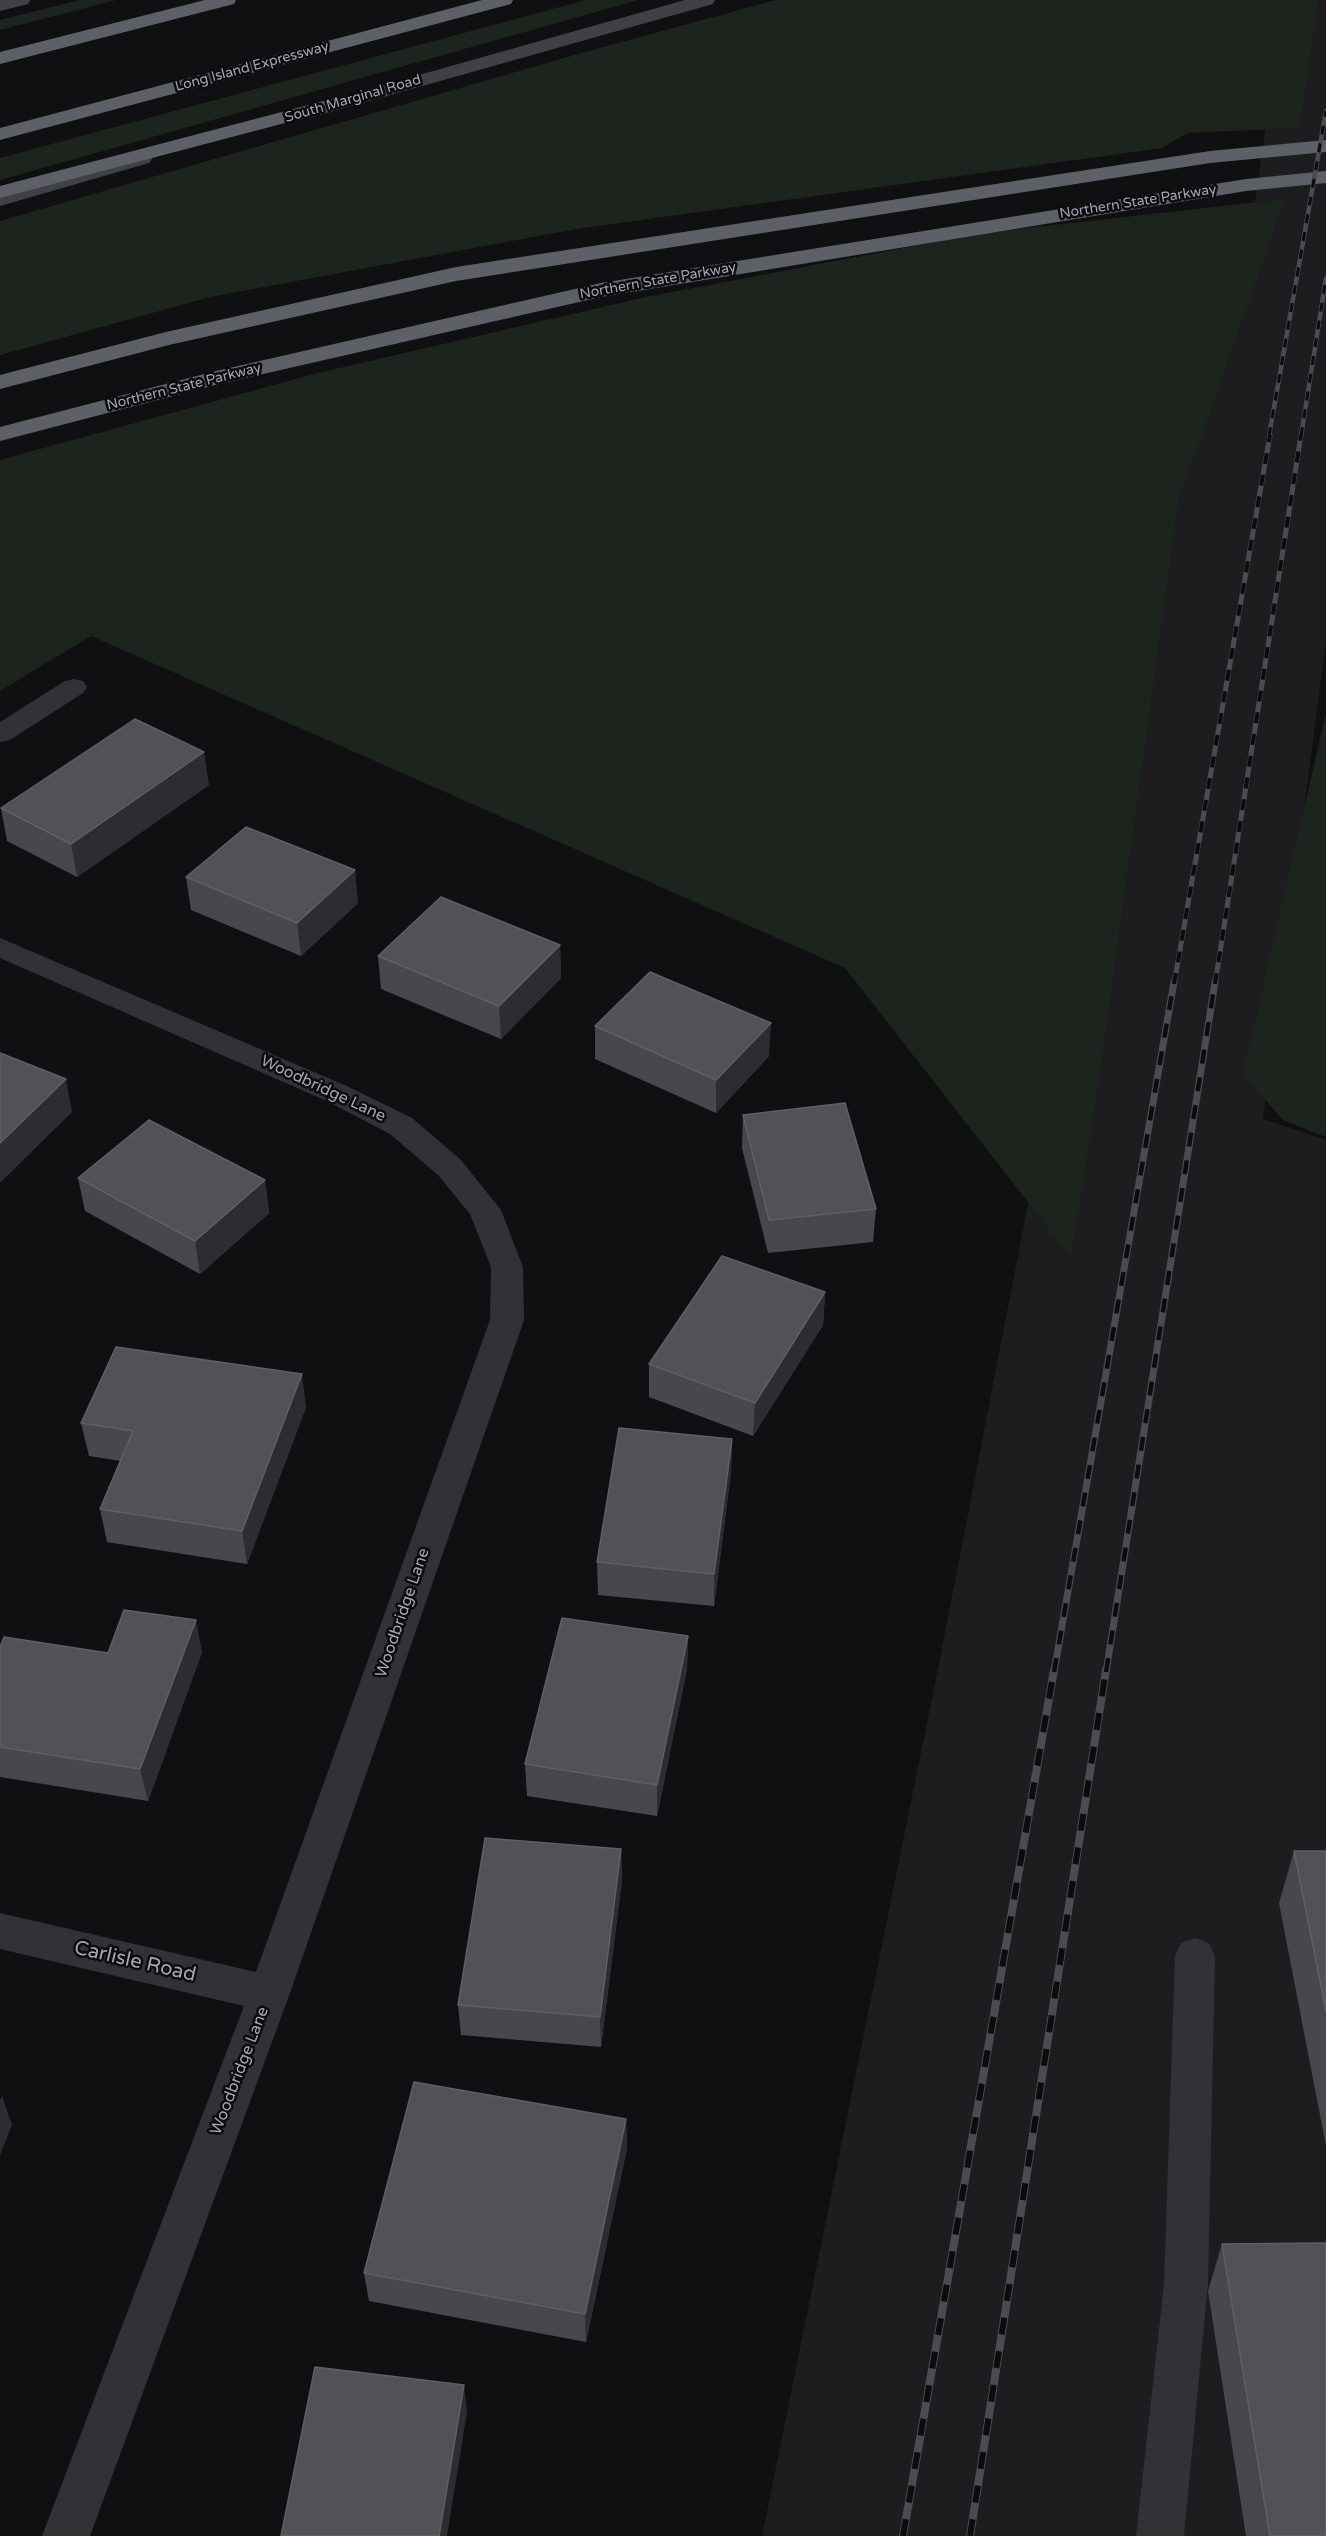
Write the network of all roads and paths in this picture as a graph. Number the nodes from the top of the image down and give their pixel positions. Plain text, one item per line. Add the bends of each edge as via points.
1 (21, 0) edge
2 (227, 0) edge
3 (504, 0) edge
4 (706, 0) edge
5 (0, 5) edge
6 (0, 58) edge
7 (335, 104) junction
8 (0, 134) edge
9 (1326, 146) edge
10 (1326, 177) edge
11 (0, 192) edge
12 (0, 200) edge
13 (0, 382) edge
14 (0, 434) edge
15 (74, 687) dead end
16 (0, 734) edge
17 (0, 947) edge
18 (0, 1931) edge
19 (1196, 1956) dead end
20 (269, 1993) junction
21 (66, 2536) edge
22 (1160, 2536) edge

1 - 5 main road
2 - 6 highway
3 - 8 highway, Long Island Expressway
4 - 7 main road, South Marginal Road
7 - 11 highway
7 - 12 main road, South Marginal Road
9 - 13 highway via 1210,157 456,274 166,339
10 - 14 highway, Northern State Parkway via 1245,185 601,290 216,378
15 - 16 street
17 - 20 street, Woodbridge Lane via 338,1094 401,1126 448,1167 485,1210 507,1267 507,1320
18 - 20 street, Carlisle Road
19 - 22 street via 1186,2284
20 - 21 street, Woodbridge Lane

